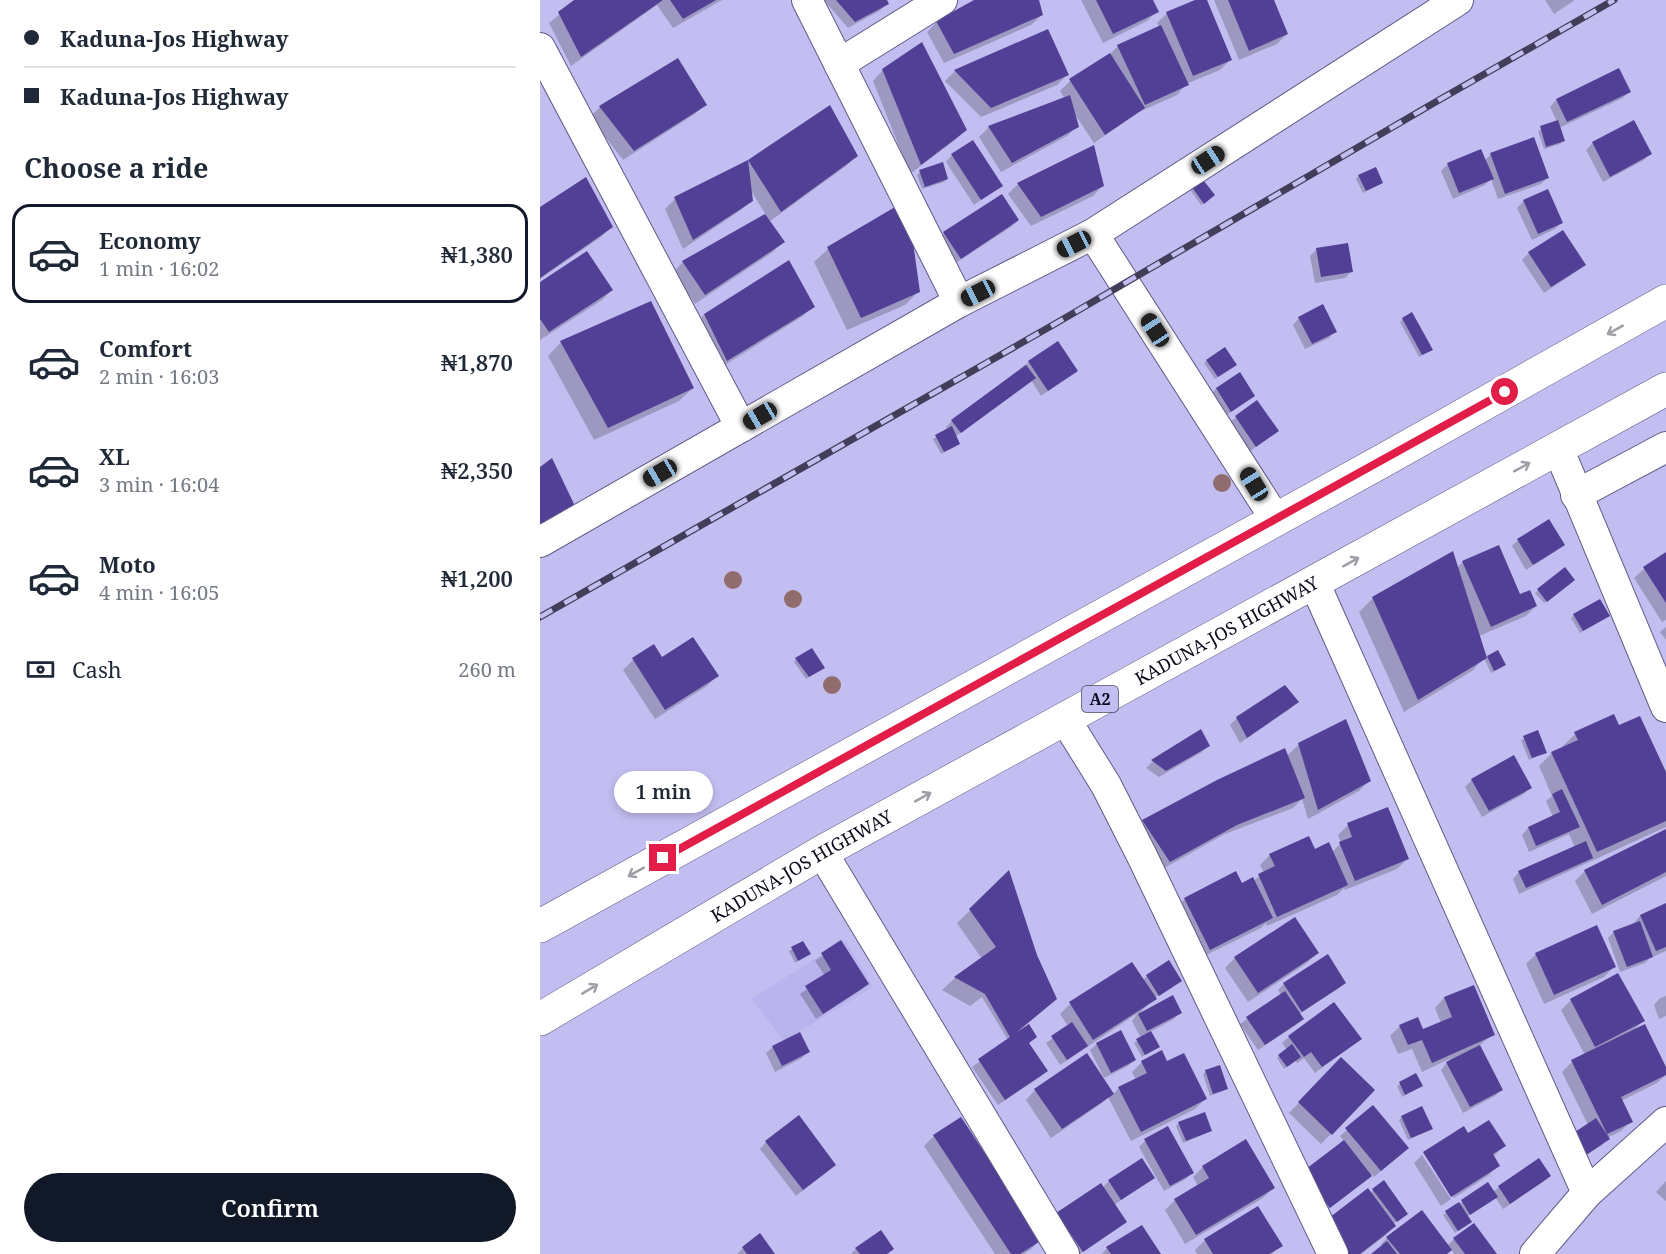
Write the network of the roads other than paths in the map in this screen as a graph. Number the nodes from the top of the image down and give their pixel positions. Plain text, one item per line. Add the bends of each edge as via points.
1 (807, 0) edge
2 (942, 0) edge
3 (1458, 0) edge
4 (540, 48) edge
5 (839, 64) junction
6 (1093, 234) junction
7 (1666, 301) edge
8 (959, 302) junction
9 (1666, 389) edge
10 (741, 427) junction
11 (1666, 447) edge
12 (1558, 448) junction
13 (1576, 495) junction
14 (1276, 520) junction
15 (540, 542) edge
16 (1314, 582) junction
17 (1666, 706) edge
18 (1065, 719) junction
19 (822, 852) junction
20 (540, 926) edge
21 (540, 1019) edge
22 (1666, 1122) edge
23 (1587, 1193) junction
24 (1064, 1254) edge
25 (1333, 1254) edge
26 (1535, 1254) edge

1 - 5 street
2 - 5 street
3 - 6 street
4 - 10 street
5 - 8 street
6 - 8 street
6 - 14 street
7 -> 14 highway
8 - 10 street
9 - 12 highway, KADUNA-JOS HIGHWAY / A2
10 - 15 street
11 - 13 street
12 - 13 street
16 -> 12 highway, KADUNA-JOS HIGHWAY / A2
13 - 17 street
14 -> 20 highway
16 - 18 highway, KADUNA-JOS HIGHWAY / A2
16 - 23 street
19 -> 18 highway, KADUNA-JOS HIGHWAY / A2
18 - 25 street via 1106,785 1142,856
21 -> 19 highway, KADUNA-JOS HIGHWAY / A2
19 - 24 street
22 - 23 street
23 - 26 street

